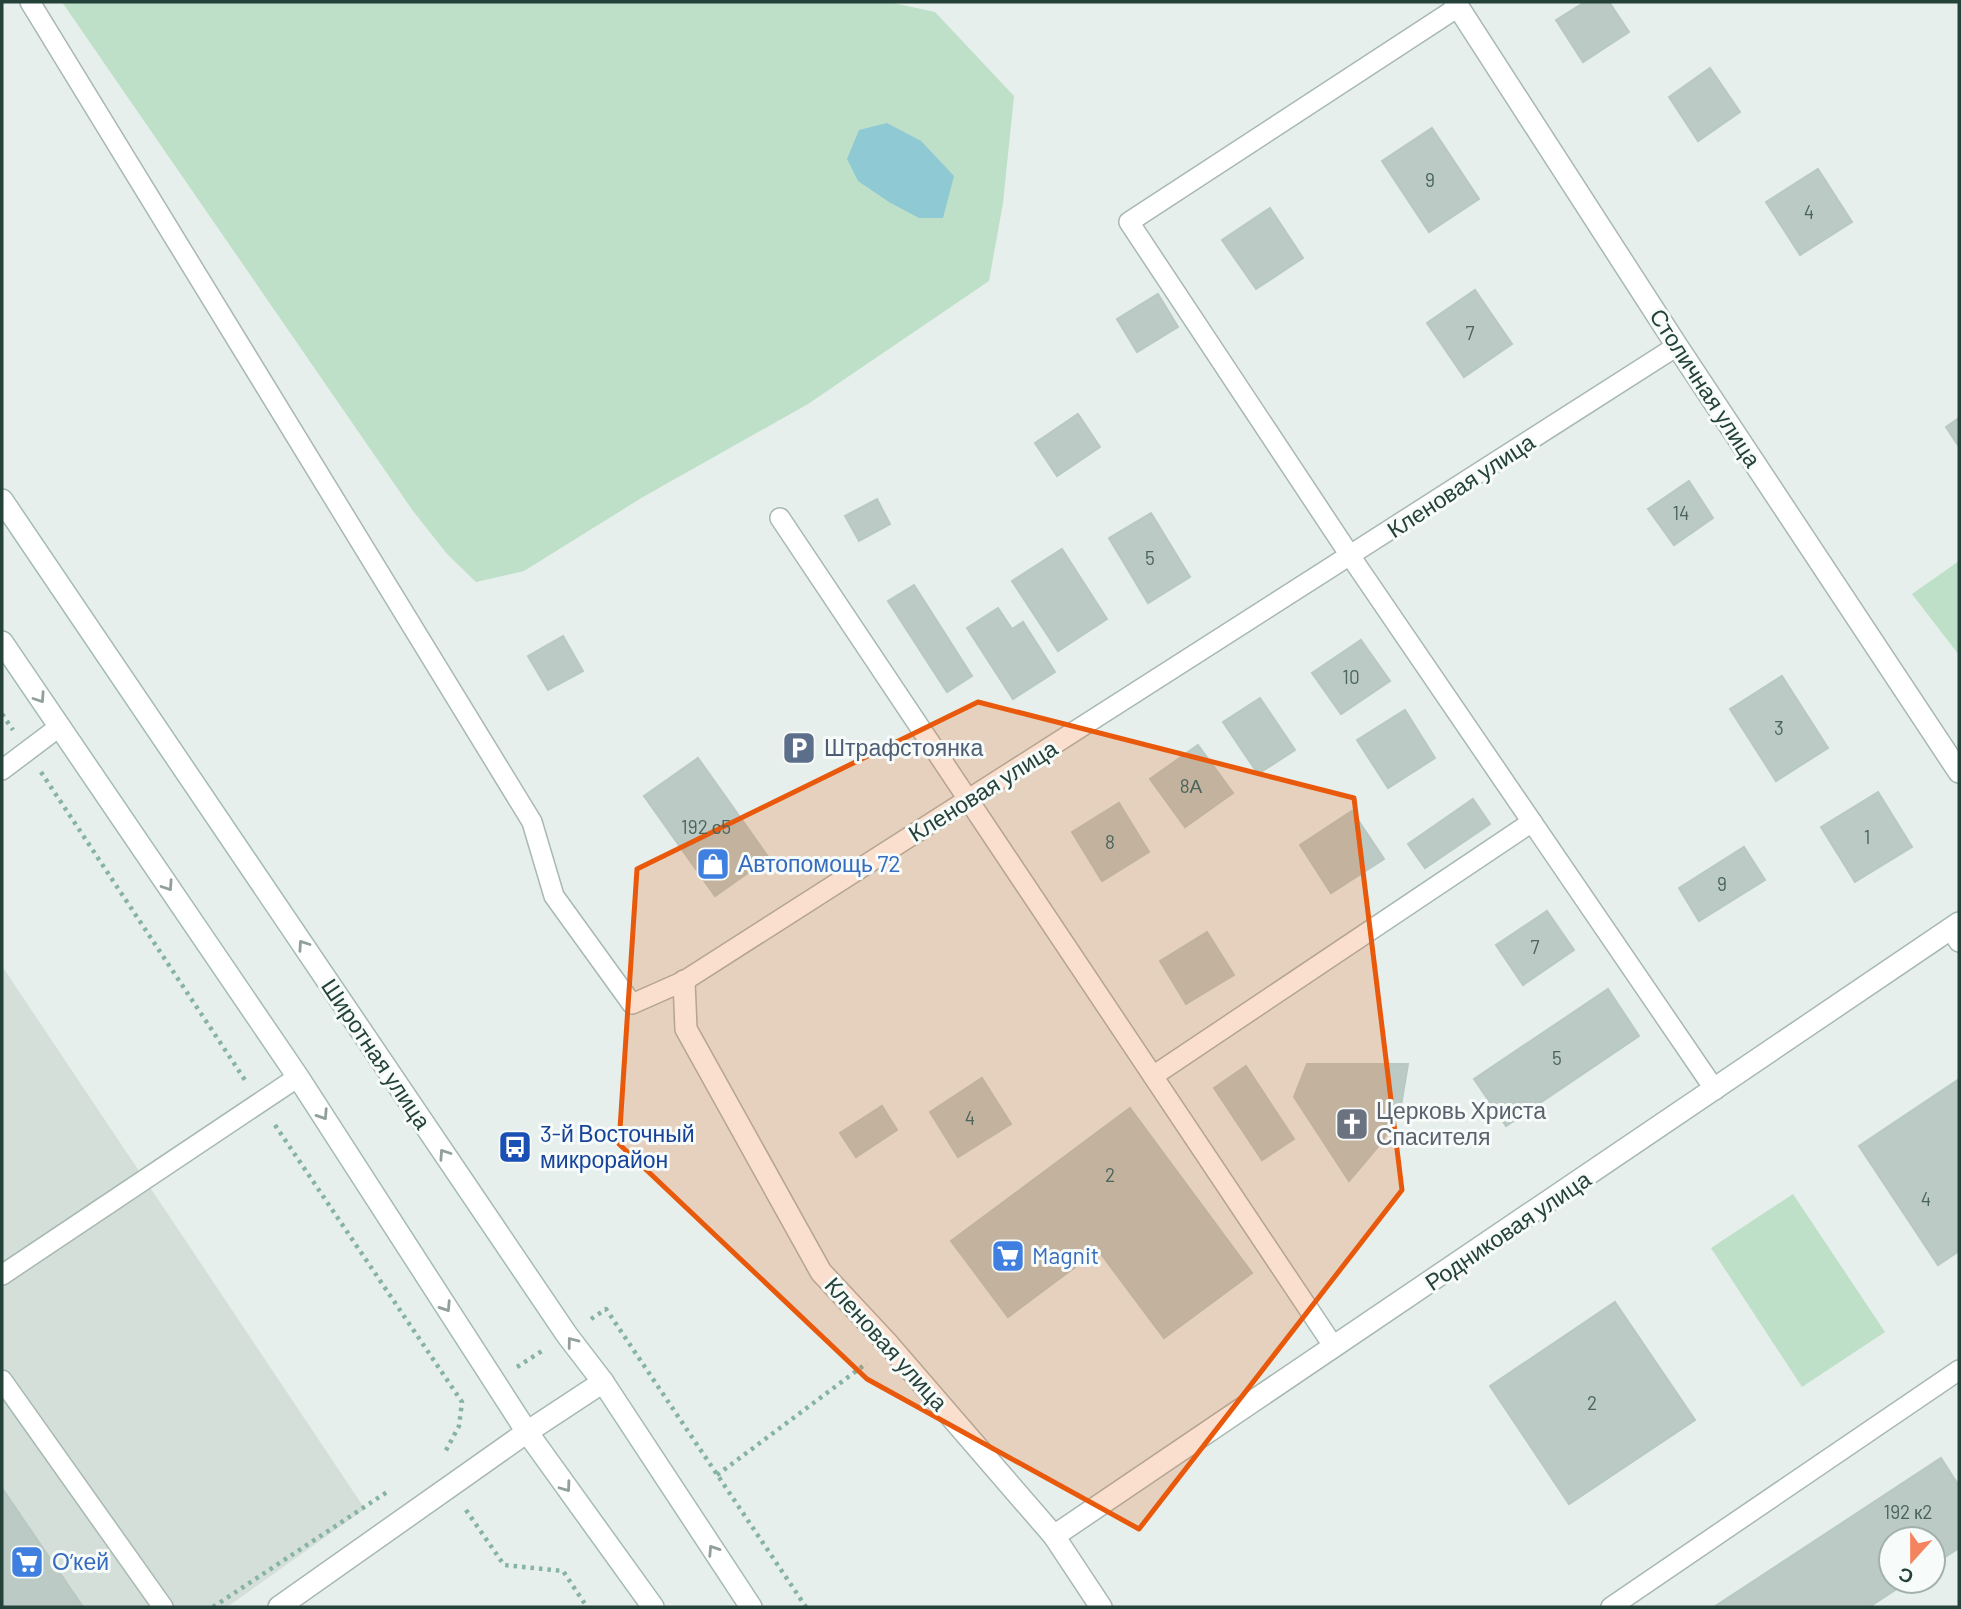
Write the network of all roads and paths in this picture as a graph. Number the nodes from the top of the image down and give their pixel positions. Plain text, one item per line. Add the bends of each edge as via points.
1 (30, 2) edge
2 (1457, 4) edge
3 (1677, 346) junction
4 (2, 500) edge
5 (780, 518) dead end
6 (1351, 557) junction
7 (2, 642) edge
8 (2, 714) edge
9 (59, 727) junction
10 (27, 751) junction
11 (2, 770) edge
12 (1959, 772) edge
13 (969, 800) junction
14 (1532, 822) junction
15 (1956, 932) edge
16 (684, 981) junction
17 (1153, 1076) junction
18 (298, 1077) junction
19 (1715, 1090) junction
20 (260, 1102) junction
21 (2, 1275) edge
22 (889, 1345) junction
23 (1334, 1347) junction
24 (1959, 1370) edge
25 (2, 1380) edge
26 (603, 1382) junction
27 (527, 1432) junction
28 (717, 1475) dead end
29 (397, 1485) dead end
30 (451, 1486) junction
31 (1054, 1536) junction
32 (163, 1607) edge
33 (212, 1607) edge
34 (279, 1607) edge
35 (587, 1607) edge
36 (653, 1607) edge
37 (751, 1607) edge
38 (1101, 1607) edge
39 (1611, 1607) edge

1 - 16 lane via 532,822 554,896 632,1003
2 - 3 street, Столичная улица
2 - 6 lane via 1129,222
3 - 6 lane, Кленовая улица
3 - 12 street, Столичная улица
26 -> 4 street, Широтная улица via 566,1335
5 - 13 lane
6 - 13 lane, Кленовая улица
6 - 14 lane
7 -> 9 street
8 - 10 path
9 - 10 lane
9 -> 18 street
10 - 11 lane
10 - 20 path
13 - 16 lane, Кленовая улица
13 - 17 lane
14 - 17 lane
14 - 19 lane
15 - 19 street, Родниковая улица
16 - 22 street, Кленовая улица via 686,1029 821,1272
17 - 23 lane
18 - 20 lane
18 -> 27 street
19 - 23 street, Родниковая улица
20 - 21 lane
20 - 30 path via 462,1402 459,1426 443,1455
22 - 28 path
22 - 31 street, Кленовая улица
23 - 31 street, Родниковая улица
24 - 39 lane
25 - 32 lane
26 - 27 street
37 -> 26 street, Широтная улица
27 - 30 street
27 -> 36 street
29 - 33 path
30 - 34 street
30 - 35 path via 504,1564 563,1571
31 - 38 street, Кленовая улица

